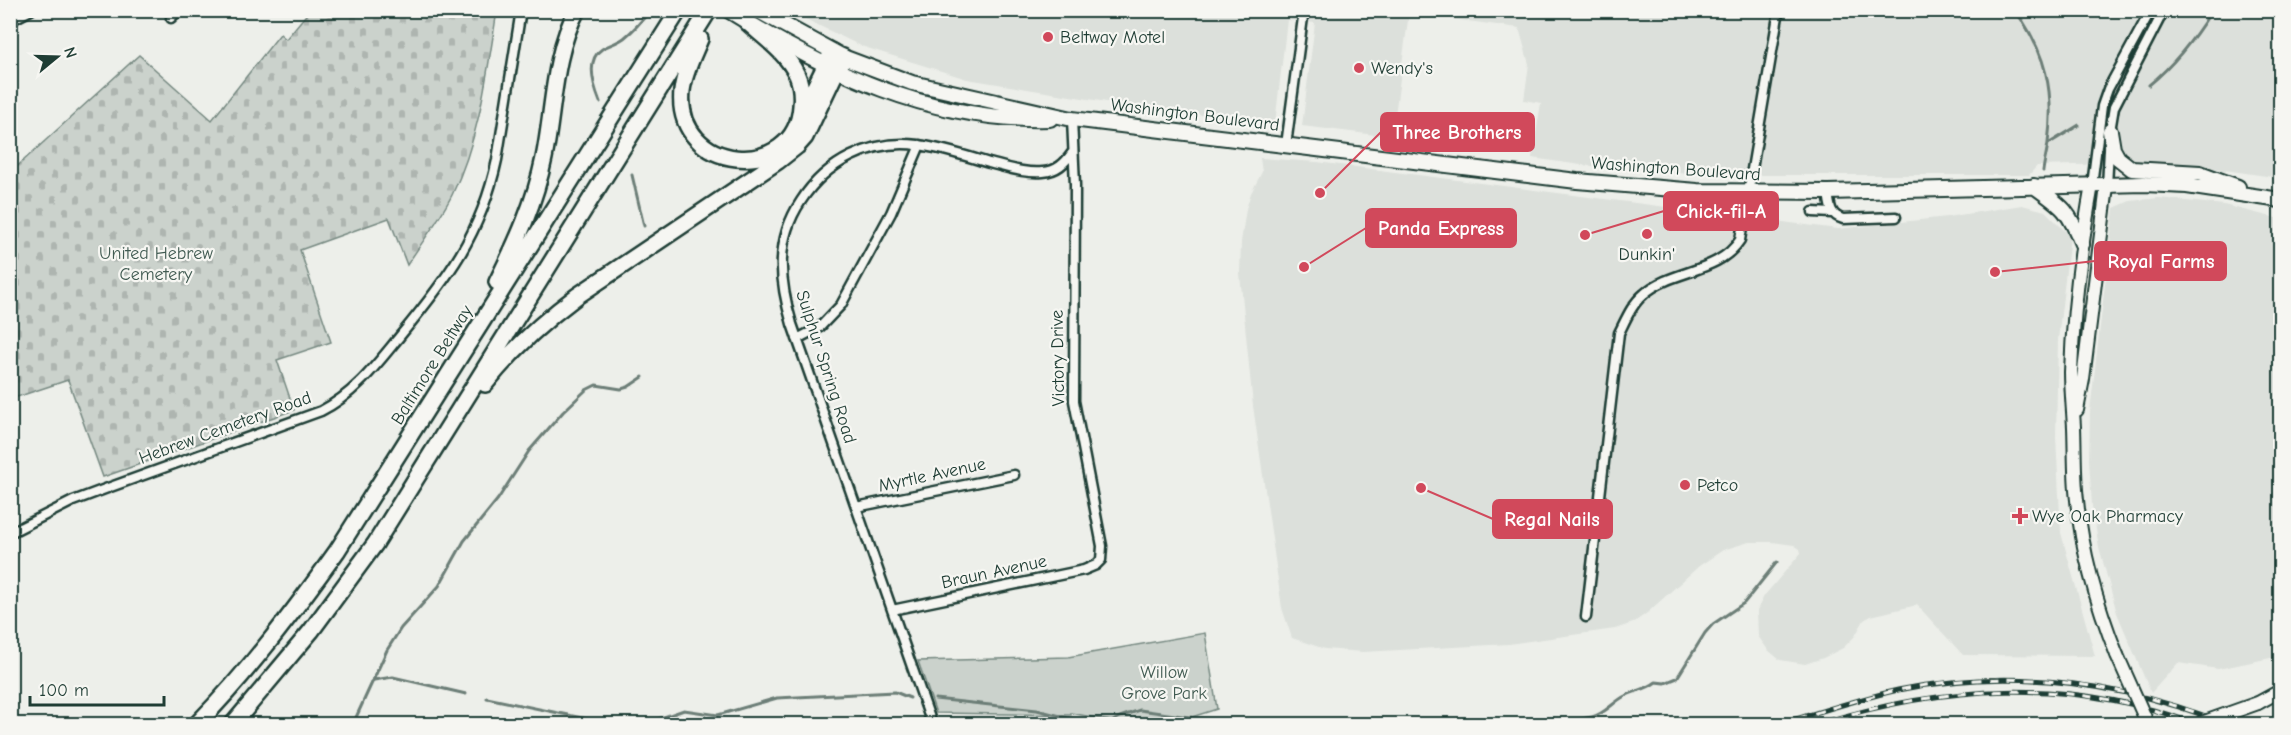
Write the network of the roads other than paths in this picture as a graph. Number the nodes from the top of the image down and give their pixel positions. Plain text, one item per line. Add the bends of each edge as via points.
1 (31, 10) edge
2 (179, 10) edge
3 (521, 10) edge
4 (566, 10) edge
5 (577, 10) edge
6 (679, 10) edge
7 (710, 10) edge
8 (728, 10) edge
9 (1304, 10) edge
10 (1779, 10) edge
11 (2151, 10) edge
12 (2164, 10) edge
13 (752, 16) edge
14 (171, 18) dead end
15 (10, 21) edge
16 (560, 53) junction
17 (838, 55) junction
18 (831, 69) junction
19 (801, 115) junction
20 (1072, 119) junction
21 (2110, 131) junction
22 (920, 145) junction
23 (1286, 145) junction
24 (1072, 153) junction
25 (2092, 185) junction
26 (2034, 186) junction
27 (2107, 186) junction
28 (1828, 192) junction
29 (1747, 193) junction
30 (2265, 197) junction
31 (2280, 200) edge
32 (1813, 212) dead end
33 (1832, 213) junction
34 (1896, 217) dead end
35 (2082, 244) junction
36 (797, 339) junction
37 (456, 364) junction
38 (2074, 429) junction
39 (436, 446) junction
40 (1014, 475) dead end
41 (856, 507) junction
42 (10, 533) edge
43 (1101, 560) joint
44 (892, 610) junction
45 (1586, 617) dead end
46 (2280, 691) edge
47 (2147, 722) edge
48 (197, 724) edge
49 (233, 724) edge
50 (932, 724) edge
51 (2199, 724) edge

1 - 15 street
2 - 14 street
3 - 42 street, Hebrew Cemetery Road via 497,160 480,216 444,282 369,375 321,411 73,501
4 - 16 highway
5 - 16 highway
6 - 37 highway, Baltimore Beltway
7 - 19 highway via 682,91 685,120 699,143 728,158 756,158 779,148
7 - 39 highway
8 - 13 main road, Washington Boulevard
9 - 23 street
10 - 29 street
11 - 25 street via 2102,106
12 - 21 street via 2114,107
13 - 17 main road, Washington Boulevard
13 - 18 main road, Washington Boulevard
13 - 19 highway via 798,76
16 - 37 highway via 544,157 527,217
17 - 18 highway
17 - 20 main road, Washington Boulevard via 912,83
18 - 19 highway
18 - 20 main road, Washington Boulevard via 908,99 951,110 1000,118
18 - 39 highway via 813,121 797,146 551,316 509,354
20 - 23 main road, Washington Boulevard
20 - 24 street
21 - 27 street
21 - 30 main road via 2118,158 2132,169 2200,173
22 - 24 street, Sulphur Spring Road via 1028,172 1053,170
22 - 36 street via 891,213 841,305 820,327
22 - 36 street, Sulphur Spring Road via 882,145 851,156 821,176 795,209 780,258 784,296
23 - 29 main road, Washington Boulevard via 1638,187
24 - 43 street, Victory Drive via 1074,400 1102,546
25 - 26 main road, Washington Boulevard
25 - 27 main road, Washington Boulevard
25 - 35 street
26 - 28 main road, Washington Boulevard
26 - 35 main road via 2064,207
27 - 30 main road, Washington Boulevard via 2187,186
27 - 38 street via 2084,379
28 - 29 main road, Washington Boulevard
28 - 33 street
29 - 45 street via 1740,240 1734,249 1723,259 1644,294 1619,333
30 - 31 main road, Washington Boulevard
32 - 33 street
33 - 34 street via 1843,219
35 - 38 street via 2073,321
36 - 41 street, Sulphur Spring Road
37 - 48 highway, Baltimore Beltway via 337,550 243,674
38 - 47 street, bridge via 2083,543 2099,606
39 - 49 highway via 375,544 311,631
40 - 41 street, Myrtle Avenue
41 - 44 street, Sulphur Spring Road
43 - 44 street, Braun Avenue via 1083,570
44 - 50 street, Sulphur Spring Road
46 - 51 street, bridge

